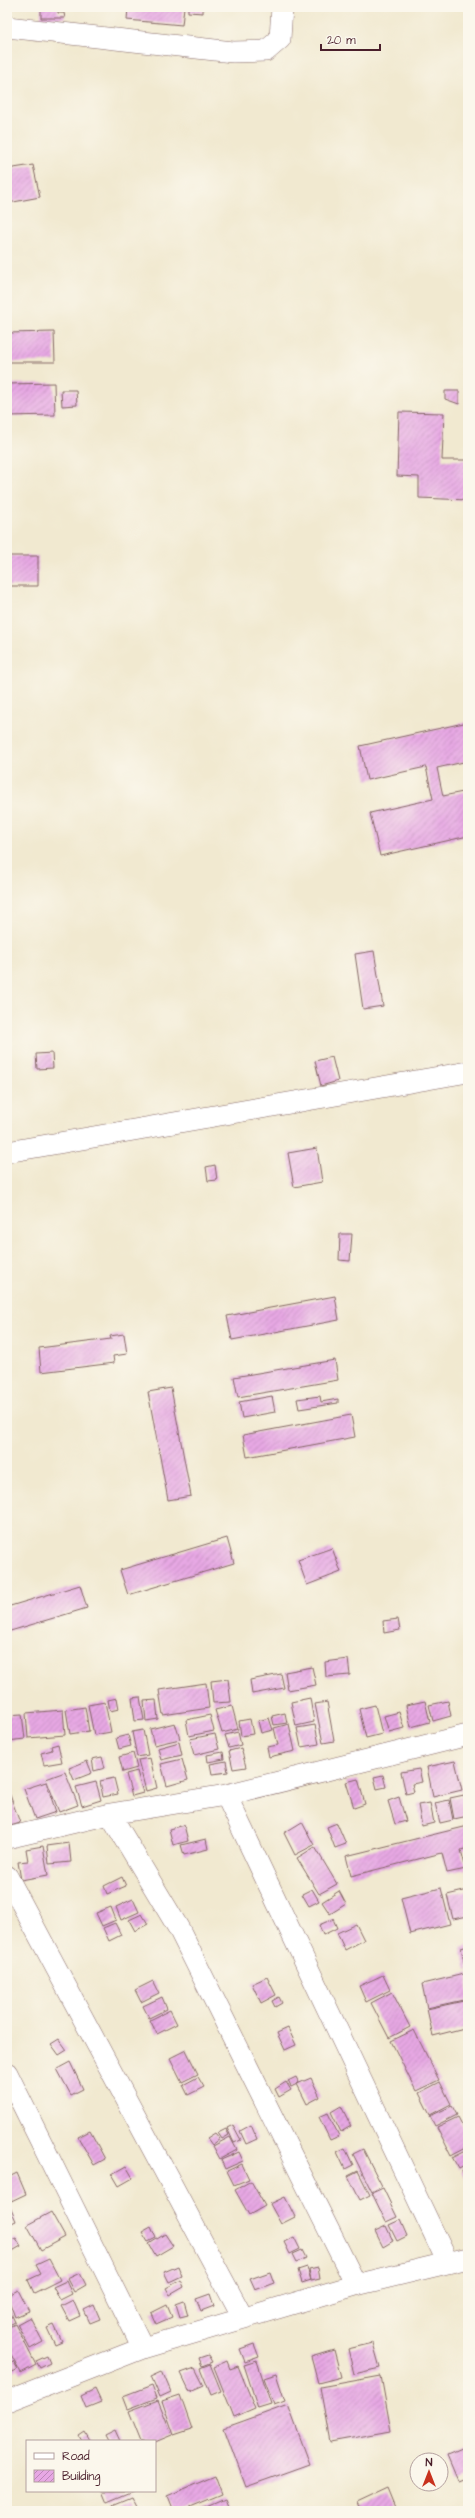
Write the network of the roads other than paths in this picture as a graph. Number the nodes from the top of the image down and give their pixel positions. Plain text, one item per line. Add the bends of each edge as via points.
1 (282, 7) edge
2 (7, 27) edge
3 (468, 1072) edge
4 (7, 1152) edge
5 (468, 1735) edge
6 (226, 1795) junction
7 (110, 1814) junction
8 (7, 1838) edge
9 (7, 1876) edge
10 (7, 2073) edge
11 (458, 2261) edge
12 (356, 2285) junction
13 (243, 2318) junction
14 (143, 2348) junction
15 (10, 2394) edge

1 - 2 street via 280,39 266,51 233,52
3 - 4 street
5 - 6 street
6 - 7 street
6 - 11 street
7 - 8 street
7 - 12 street via 179,1929
9 - 13 street
10 - 14 street
11 - 12 street
12 - 13 street
13 - 14 street
14 - 15 street

